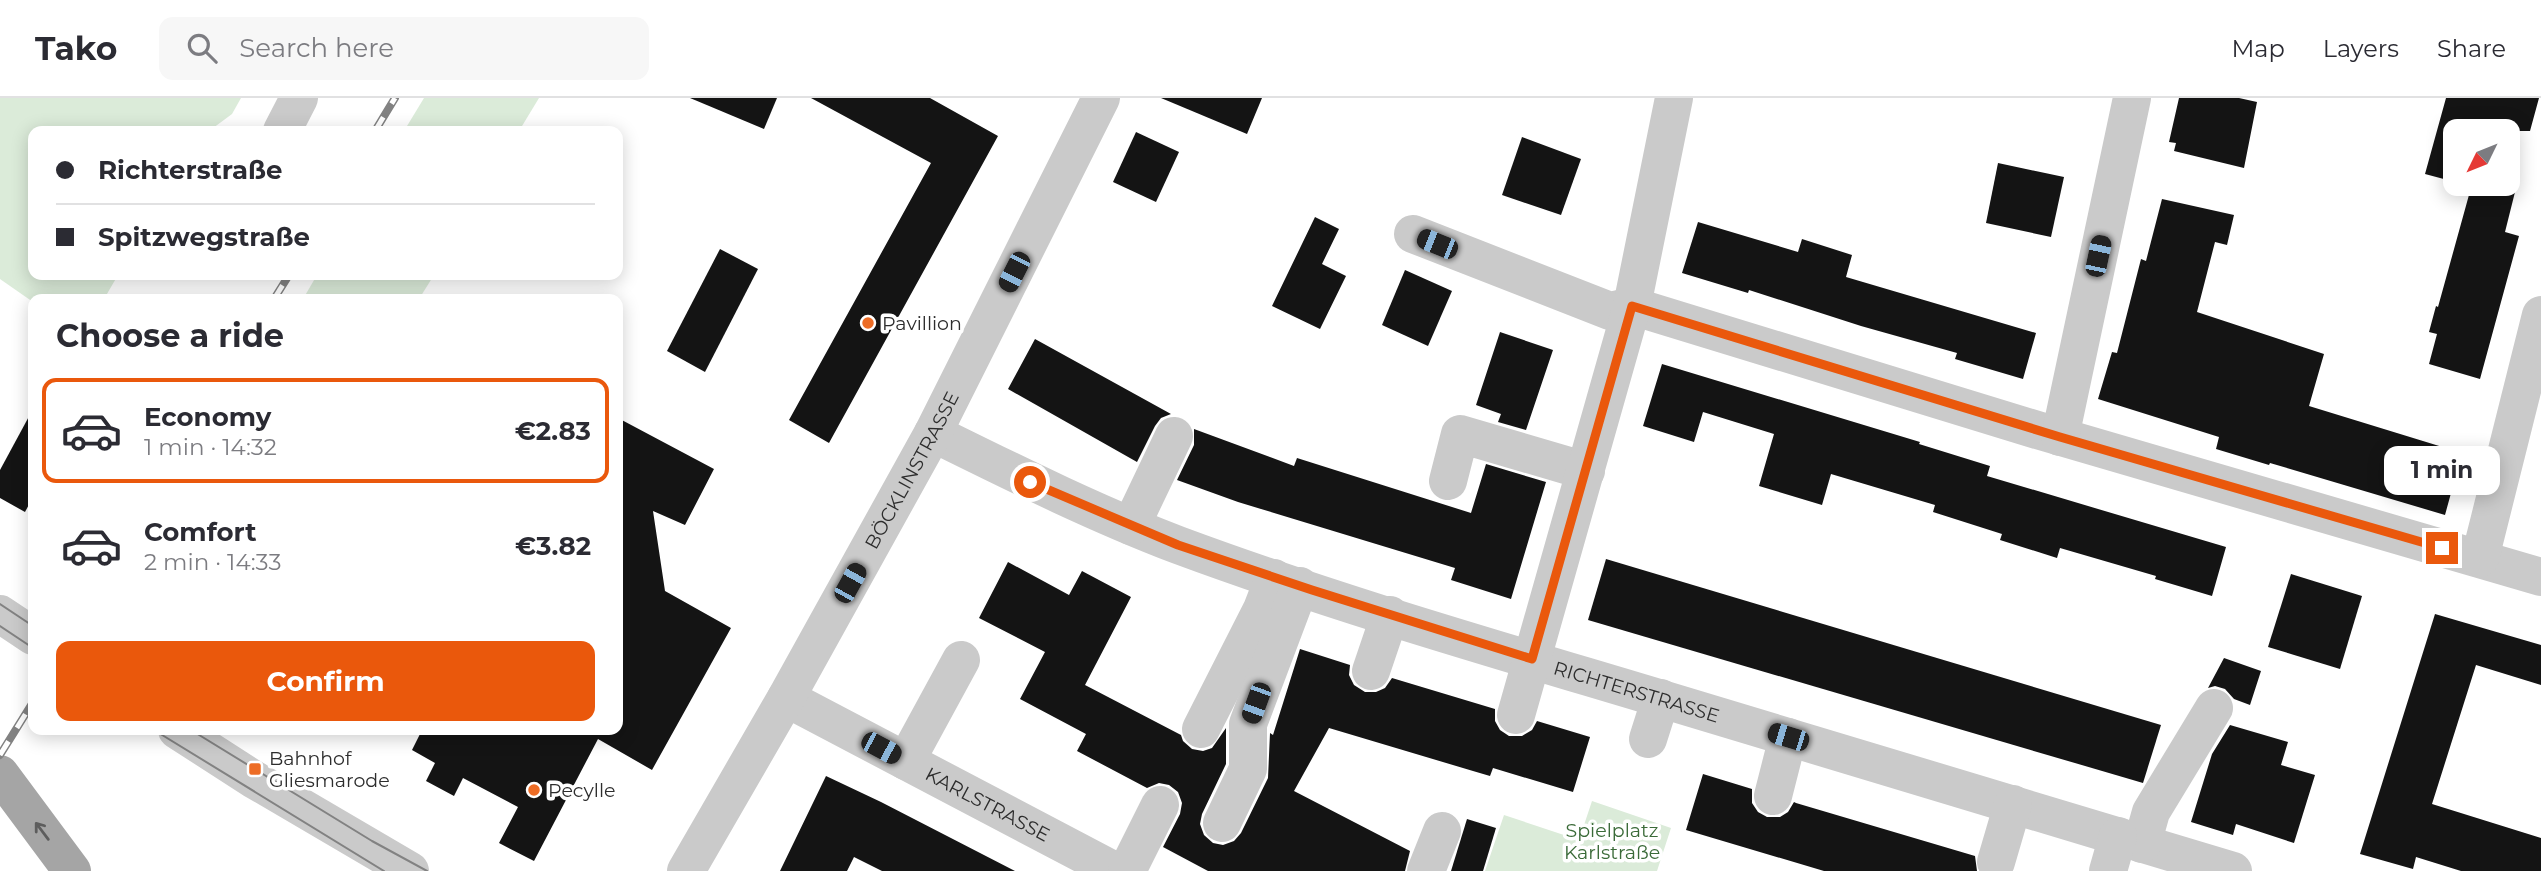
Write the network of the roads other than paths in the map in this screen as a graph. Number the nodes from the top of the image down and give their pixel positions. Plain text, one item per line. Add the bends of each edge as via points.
1 (299, 98) edge
2 (1101, 98) edge
3 (1674, 98) edge
4 (2132, 98) edge
5 (285, 126) edge
6 (1413, 234) dead end
7 (1632, 306) junction
8 (2541, 315) edge
9 (933, 433) junction
10 (1539, 433) dead end
11 (1167, 434) dead end
12 (2060, 437) junction
13 (1589, 461) junction
14 (1448, 481) dead end
15 (1120, 521) junction
16 (2480, 558) junction
17 (2541, 577) edge
18 (1287, 582) junction
19 (0, 614) edge
20 (1390, 615) junction
21 (28, 633) edge
22 (1532, 659) junction
23 (961, 660) dead end
24 (1371, 671) dead end
25 (786, 698) junction
26 (1661, 698) junction
27 (2214, 708) dead end
28 (1516, 715) dead end
29 (1201, 729) dead end
30 (185, 735) edge
31 (1788, 737) junction
32 (1648, 739) dead end
33 (906, 761) junction
34 (0, 774) edge
35 (1773, 796) dead end
36 (2013, 804) junction
37 (1160, 805) dead end
38 (1222, 823) dead end
39 (1442, 831) dead end
40 (2123, 850) edge
41 (1996, 862) dead end
42 (72, 871) edge
43 (410, 871) edge
44 (686, 871) edge
45 (1115, 871) edge
46 (1127, 871) edge
47 (1426, 871) edge
48 (2234, 871) edge

1 - 5 street
2 - 9 street, BÖCKLINSTRASSE
3 - 7 street
4 - 12 street
6 - 7 street via 1610,311
7 - 12 street
7 - 13 street
8 - 16 street
9 - 15 street, RICHTERSTRASSE
9 - 25 street, BÖCKLINSTRASSE
10 - 13 street
11 - 15 street
12 - 16 street
13 - 14 street via 1460,434
13 - 22 street
15 - 18 street, RICHTERSTRASSE
16 - 17 street
18 - 20 street, RICHTERSTRASSE
18 - 29 street via 1262,609
18 - 38 street via 1248,724 1248,769
19 - 21 street
20 - 22 street, RICHTERSTRASSE
20 - 24 street
22 - 26 street, RICHTERSTRASSE
22 - 28 street
23 - 33 street
25 - 33 street, KARLSTRASSE
25 - 44 street, BÖCKLINSTRASSE
26 - 31 street, RICHTERSTRASSE
26 - 32 street
27 - 40 street
30 - 43 street
31 - 35 street
31 - 36 street, RICHTERSTRASSE
33 - 45 street, KARLSTRASSE
42 -> 34 main road
36 - 40 street, RICHTERSTRASSE
36 - 41 street
37 - 46 street
39 - 47 street
40 - 48 street, RICHTERSTRASSE

